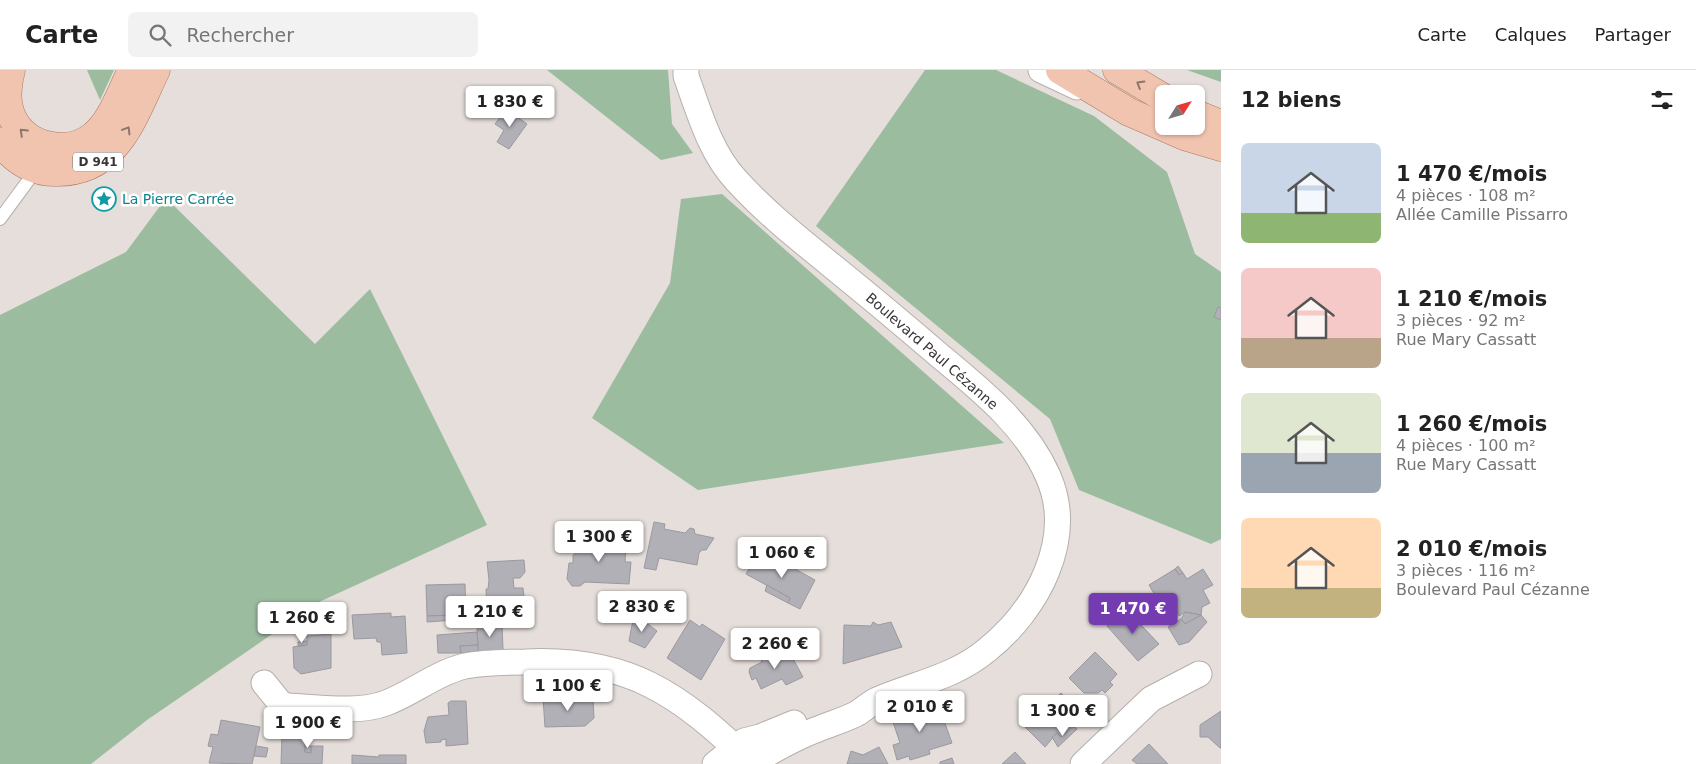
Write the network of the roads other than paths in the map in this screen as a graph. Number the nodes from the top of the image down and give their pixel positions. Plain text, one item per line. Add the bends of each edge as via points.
1 (11, 70) edge
2 (132, 70) edge
3 (156, 70) edge
4 (686, 70) edge
5 (700, 70) edge
6 (1041, 70) edge
7 (1060, 70) edge
8 (1117, 70) edge
9 (1155, 93) edge
10 (697, 106) junction
11 (1129, 112) junction
12 (1205, 118) edge
13 (1221, 124) edge
14 (0, 142) edge
15 (1221, 147) edge
16 (42, 158) junction
17 (0, 219) edge
18 (1199, 674) dead end
19 (264, 683) dead end
20 (745, 758) edge
21 (716, 764) edge
22 (1083, 764) edge

16 -> 1 main road, D 941 via 13,120 7,94
2 - 16 main road, D 941 via 102,128 76,145
16 -> 3 main road, D 941 via 57,172 77,170 105,157 127,130
4 - 10 street, Boulevard Paul Cézanne
5 - 10 street, Boulevard Paul Cézanne
6 - 11 street
7 - 11 main road
9 -> 8 main road
10 - 20 street, Boulevard Paul Cézanne via 718,155 734,178 795,236 984,393 1019,431 1049,478 1057,512 1055,547 1045,576 1020,618 999,640 966,665 946,675 874,701 833,706 744,741
11 - 15 main road via 1184,136
12 - 13 main road
14 - 16 main road, D 941 via 19,160
16 - 17 lane
18 - 22 street via 1150,699
19 - 20 street via 281,704 288,706 364,708 385,703 465,666 539,661 579,663 627,674 657,688 694,712
20 - 21 street, Boulevard Paul Cézanne

